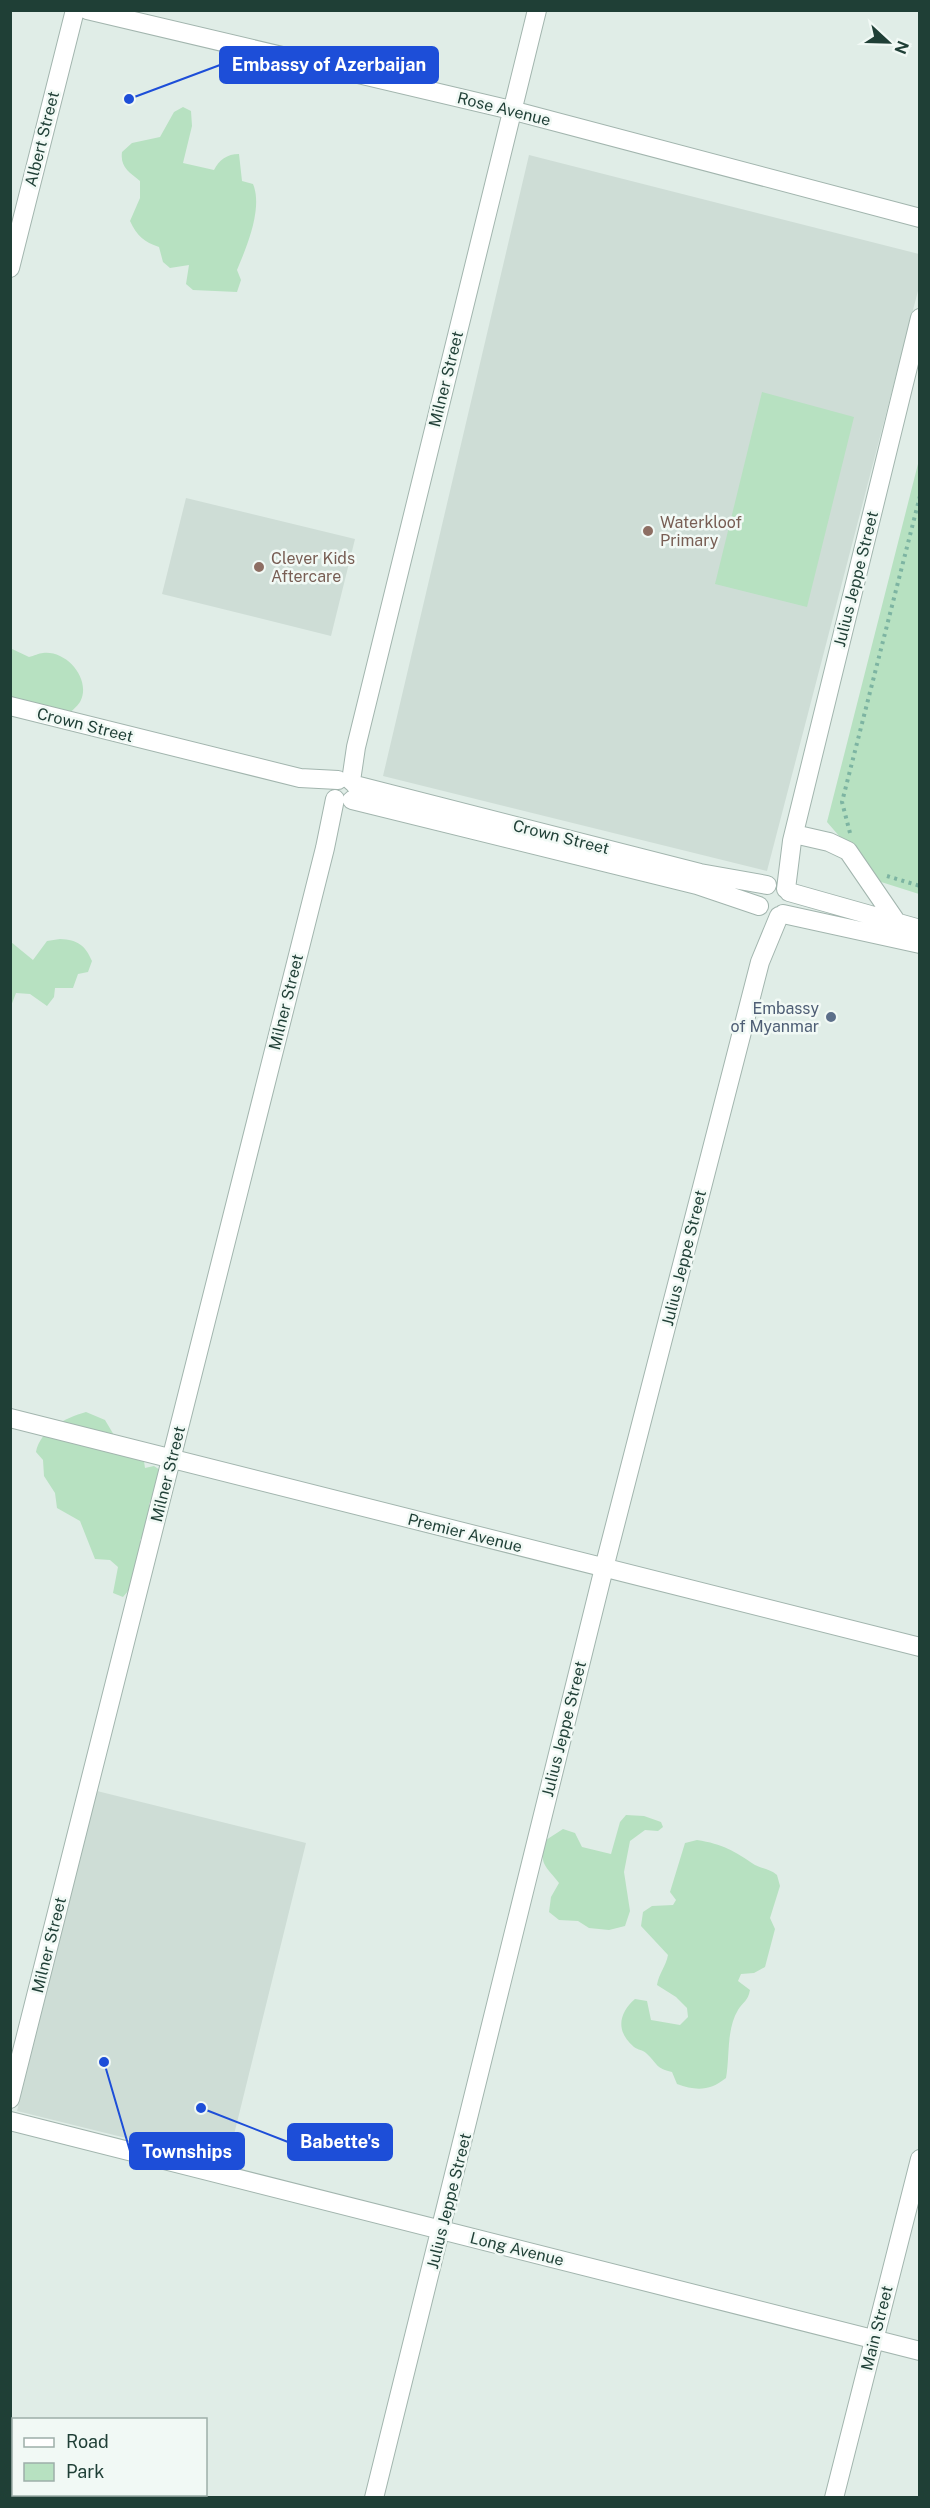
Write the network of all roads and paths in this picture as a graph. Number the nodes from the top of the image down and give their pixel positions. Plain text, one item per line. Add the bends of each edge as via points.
1 (75, 10) edge
2 (87, 10) edge
3 (537, 10) edge
4 (511, 110) junction
5 (920, 218) edge
6 (10, 268) edge
7 (920, 318) edge
8 (920, 496) edge
9 (10, 706) edge
10 (344, 790) junction
11 (793, 837) junction
12 (853, 842) dead end
13 (883, 875) dead end
14 (699, 879) junction
15 (920, 886) edge
16 (778, 888) junction
17 (771, 912) junction
18 (850, 919) junction
19 (920, 930) edge
20 (896, 931) junction
21 (920, 944) edge
22 (10, 1418) edge
23 (172, 1460) junction
24 (604, 1568) junction
25 (920, 1647) edge
26 (10, 2099) edge
27 (10, 2121) edge
28 (920, 2159) edge
29 (442, 2230) junction
30 (874, 2340) junction
31 (920, 2351) edge
32 (374, 2498) edge
33 (834, 2498) edge

1 - 6 street, Albert Street
2 - 4 street, Rose Avenue
3 - 4 street, Milner Street
4 - 5 street, Rose Avenue
4 - 10 street, Milner Street
7 - 11 street, Julius Jeppe Street
8 - 12 path via 842,802
9 - 10 street, Crown Street
10 - 14 street, Crown Street
10 - 23 street, Milner Street via 325,848
11 - 16 street, Julius Jeppe Street
11 - 20 street via 829,842 848,851
13 - 15 path
14 - 16 street, Crown Street
14 - 17 street, Crown Street
16 - 17 street via 790,904
16 - 17 street via 759,894
16 - 18 street, Crown Street
17 - 18 street, Crown Street
17 - 24 street, Julius Jeppe Street
18 - 20 street, Crown Street
19 - 20 street, Crown Street
20 - 21 street, Crown Street
22 - 23 street, Premier Avenue
23 - 24 street, Premier Avenue
23 - 26 street, Milner Street
24 - 25 street, Premier Avenue
24 - 29 street, Julius Jeppe Street
27 - 29 street, Long Avenue
28 - 30 street, Main Street
29 - 30 street, Long Avenue
29 - 32 street, Julius Jeppe Street
30 - 31 street, Long Avenue
30 - 33 street, Main Street

